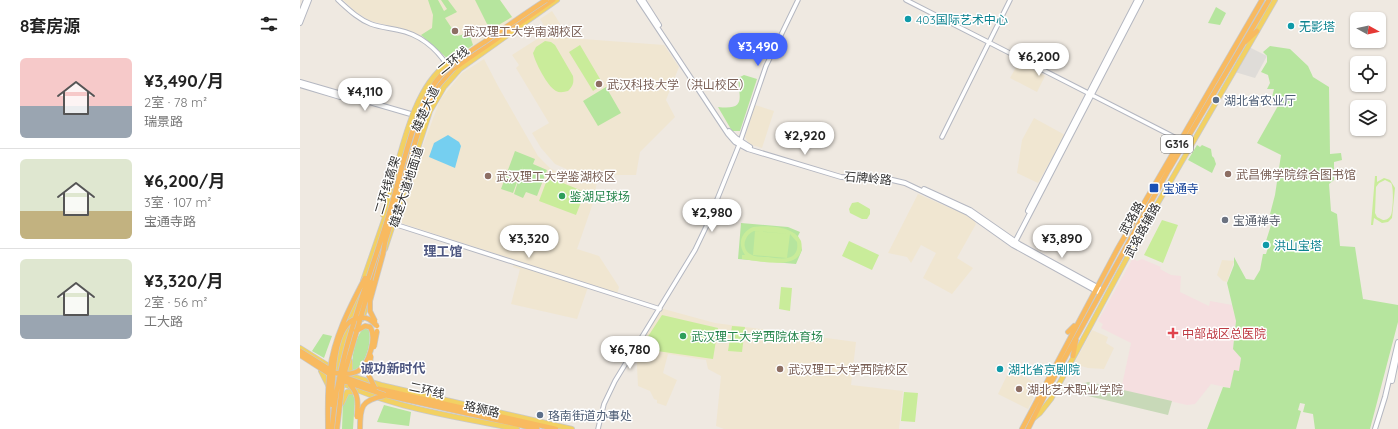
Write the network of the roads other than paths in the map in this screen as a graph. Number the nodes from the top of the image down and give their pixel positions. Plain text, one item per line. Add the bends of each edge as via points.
1 (306, 0) edge
2 (309, 0) edge
3 (338, 0) edge
4 (546, 0) edge
5 (554, 0) edge
6 (558, 0) edge
7 (639, 0) edge
8 (643, 0) edge
9 (798, 0) edge
10 (906, 0) edge
11 (1010, 0) edge
12 (1137, 0) edge
13 (1141, 0) edge
14 (1262, 0) edge
15 (1271, 2) edge
16 (300, 15) edge
17 (300, 23) edge
18 (1256, 31) junction
19 (988, 42) junction
20 (1238, 49) junction
21 (463, 56) junction
22 (450, 69) junction
23 (300, 82) edge
24 (300, 85) edge
25 (1090, 94) junction
26 (419, 118) junction
27 (427, 120) junction
28 (942, 137) dead end
29 (1180, 140) junction
30 (740, 143) junction
31 (384, 221) joint
32 (394, 224) junction
33 (381, 229) junction
34 (385, 242) junction
35 (1013, 242) junction
36 (372, 266) junction
37 (1096, 288) junction
38 (1101, 291) junction
39 (660, 309) junction
40 (1079, 320) junction
41 (377, 326) junction
42 (357, 330) junction
43 (1068, 332) dead end
44 (1076, 336) junction
45 (1398, 345) edge
46 (300, 348) edge
47 (341, 350) junction
48 (300, 351) edge
49 (1398, 352) edge
50 (300, 356) edge
51 (1073, 356) junction
52 (319, 361) junction
53 (350, 361) junction
54 (321, 371) junction
55 (336, 372) junction
56 (346, 375) junction
57 (356, 378) junction
58 (334, 379) junction
59 (346, 384) junction
60 (375, 388) junction
61 (331, 394) junction
62 (371, 395) junction
63 (385, 396) junction
64 (425, 402) junction
65 (341, 405) junction
66 (1034, 418) junction
67 (490, 423) junction
68 (335, 428) edge
69 (356, 429) edge
70 (360, 429) edge
71 (488, 429) edge
72 (517, 429) edge
73 (537, 429) edge
74 (556, 429) edge
75 (572, 429) edge
76 (598, 429) edge
77 (1022, 429) edge
78 (1028, 429) edge
79 (1376, 429) edge

1 - 16 main road
2 - 17 main road
3 - 22 street via 367,22 409,33 424,40
4 - 21 highway, 二环线高架, bridge
4 - 22 main road, 雄楚大道
5 - 34 highway, 二环线, bridge via 452,70 437,87 423,116
6 - 27 main road, 雄楚大道地面道 via 460,70 444,87
7 - 30 main road, 石牌岭路 via 728,134
8 - 30 main road, 石牌岭路 via 727,128
9 - 30 street via 766,66
10 - 19 street
11 - 19 street
12 - 25 main road
13 - 25 main road
14 - 15 main road
14 - 29 highway, 武珞路 / G316
15 - 18 main road, 武珞路辅路
15 - 20 highway, 武珞路 / G316
18 - 20 highway
18 - 51 main road, 武珞路辅路
19 - 25 street
19 - 28 street
20 - 38 highway, 武珞路 / G316
21 - 33 main road, bridge via 443,67 424,90 414,111 387,199
21 - 36 highway, 二环线高架, bridge via 438,79 423,104
22 - 26 main road, 雄楚大道 via 436,83
23 - 26 main road
24 - 26 main road
25 - 29 street
25 - 35 main road
26 - 27 main road
26 - 31 main road, 雄楚大道
27 - 32 main road, 雄楚大道地面道
29 - 37 highway, 武珞路 / G316
30 - 35 main road, 石牌岭路 via 842,175 884,176 903,180 970,210
30 - 39 street via 706,227
31 - 33 main road, 雄楚大道地面道
32 - 39 street
32 - 53 main road, 雄楚大道地面道
33 - 47 main road, 雄楚大道地面道
34 - 41 highway, bridge via 370,301 370,311
34 - 42 highway, 二环线, bridge
35 - 37 main road, 石牌岭路
36 - 68 highway, 二环线高架, bridge via 343,358
36 - 68 highway, bridge via 336,340 330,370
37 - 38 main road, 石牌岭路
37 - 40 highway, 武珞路 / G316
38 - 44 highway, 武珞路 / G316
39 - 76 street via 615,381 604,404
40 - 43 highway
40 - 77 highway, 武珞路 / G316
41 - 60 highway, bridge via 367,371
41 - 68 highway, bridge via 371,320 358,318 350,322 341,337 333,368
42 - 55 highway, bridge via 365,326 372,330 372,341 366,362 355,373
42 - 68 highway, 二环线, bridge via 343,378
44 - 51 highway
44 - 66 highway, 武珞路 / G316
45 - 79 main road
46 - 52 main road, 珞狮路
47 - 52 main road via 334,358
47 - 55 main road, 雄楚大道地面道
48 - 55 highway, 二环线, bridge
49 - 79 main road via 1386,403
50 - 54 main road, 珞狮路
50 - 59 highway, bridge
51 - 66 main road, 武珞路辅路 via 1047,405
52 - 55 main road, 珞狮路
53 - 56 main road, 雄楚大道地面道
53 - 57 main road via 351,372
54 - 58 main road, 珞狮路
54 - 61 main road
55 - 56 main road, 珞狮路
55 - 58 main road, 雄楚大道地面道
55 - 60 highway, 二环线, bridge
56 - 57 main road, 珞狮路
56 - 59 main road, 雄楚大道地面道
57 - 75 main road, 珞狮路
58 - 59 main road, 珞狮路
58 - 61 main road
59 - 62 main road, 珞狮路
59 - 63 highway, bridge
59 - 65 main road, 雄楚大道地面道
59 - 69 highway, bridge via 355,391 358,398
60 - 64 highway, 二环线
61 - 68 main road
62 - 65 main road via 347,392
62 - 67 main road, 珞狮路
63 - 64 highway
63 - 70 highway, bridge via 370,399 364,404
64 - 73 highway, 二环线
64 - 74 highway, 二环线
65 - 68 main road, 雄楚大道地面道
66 - 78 highway, 武珞路 / G316
67 - 71 street
67 - 72 main road, 珞狮路

